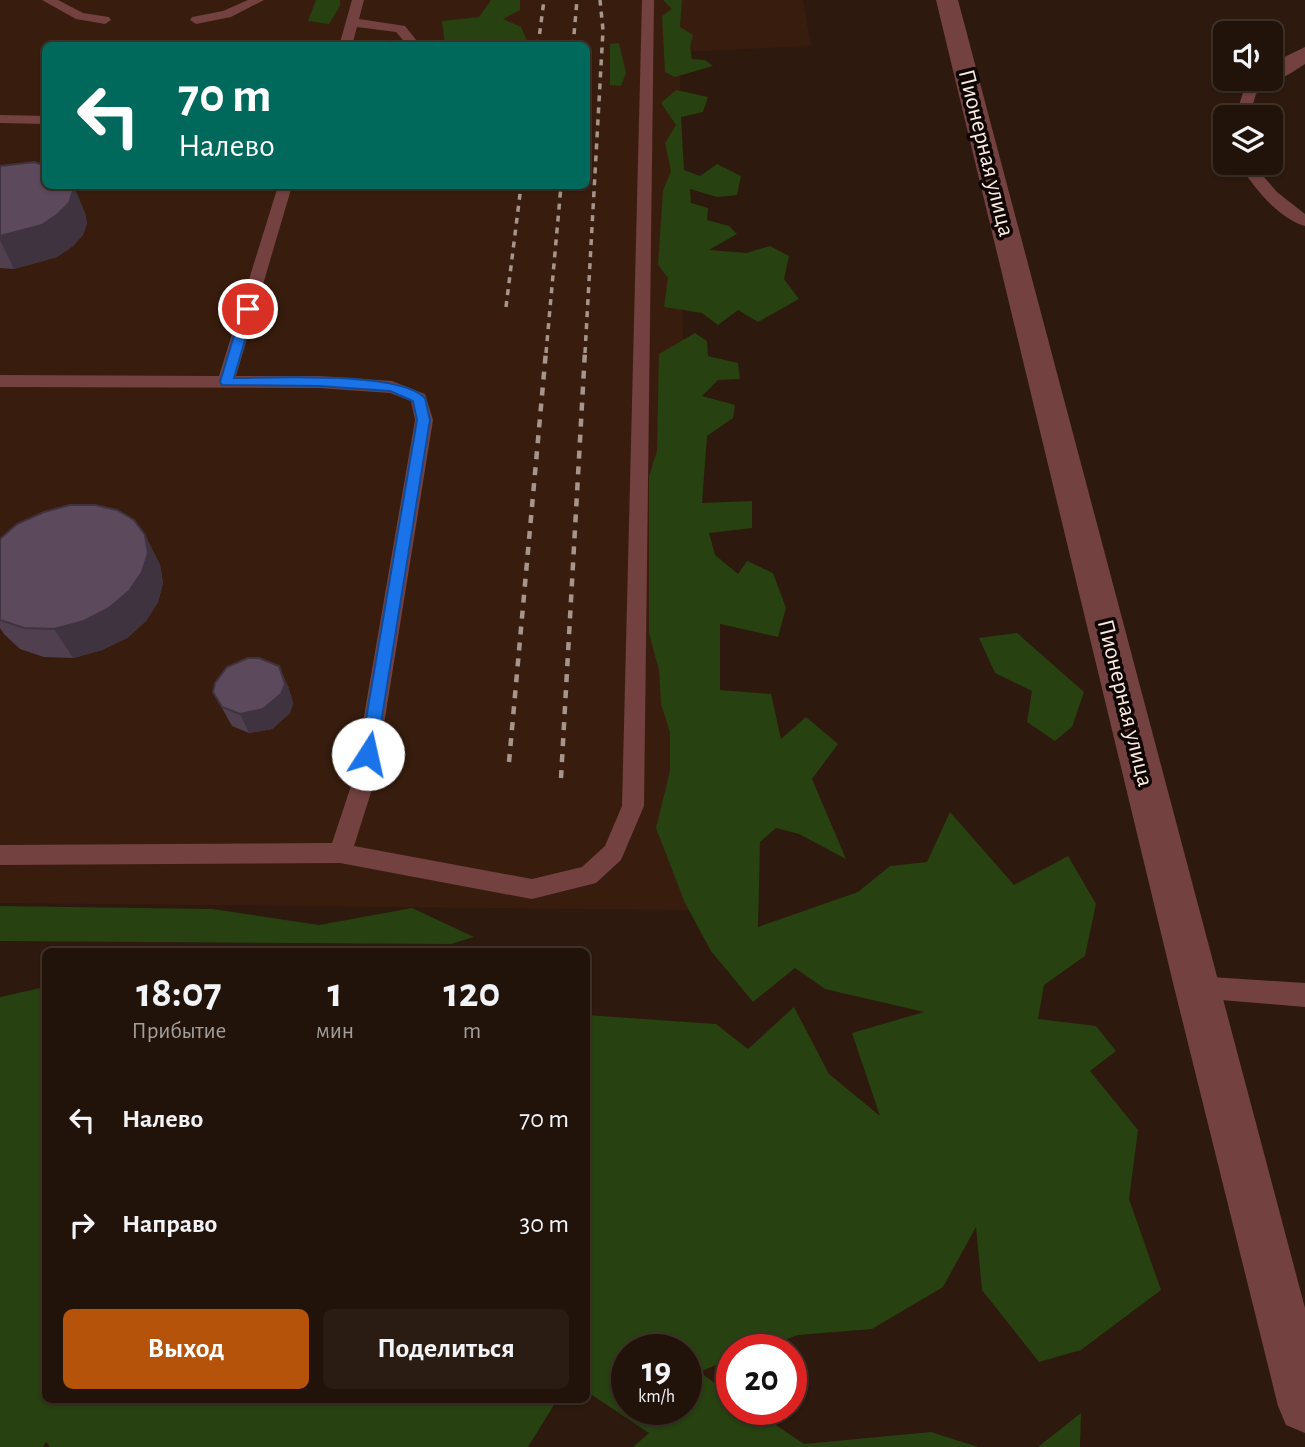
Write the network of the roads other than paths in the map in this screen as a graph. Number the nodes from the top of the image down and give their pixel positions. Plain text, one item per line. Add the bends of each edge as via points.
1 (48, 0) edge
2 (258, 0) edge
3 (358, 0) edge
4 (648, 0) edge
5 (947, 0) edge
6 (105, 20) dead end
7 (197, 20) dead end
8 (352, 22) junction
9 (346, 42) edge
10 (411, 42) edge
11 (1305, 54) edge
12 (1283, 67) edge
13 (0, 119) edge
14 (42, 120) edge
15 (1253, 175) edge
16 (284, 189) edge
17 (1305, 222) edge
18 (0, 381) edge
19 (226, 382) junction
20 (340, 853) junction
21 (0, 855) edge
22 (1196, 987) junction
23 (1305, 995) edge
24 (1305, 1406) edge

1 - 6 lane via 80,16
2 - 7 lane
3 - 8 lane
4 - 20 lane via 633,806 613,853 588,876 532,889
5 - 22 street, Пионерная улица
8 - 9 lane
8 - 10 lane via 400,29
11 - 12 street
13 - 14 lane
15 - 17 lane via 1276,201
16 - 19 lane
18 - 19 lane
19 - 20 lane via 380,386 419,398 424,420 364,780
20 - 21 lane
22 - 23 lane
22 - 24 street, Пионерная улица

